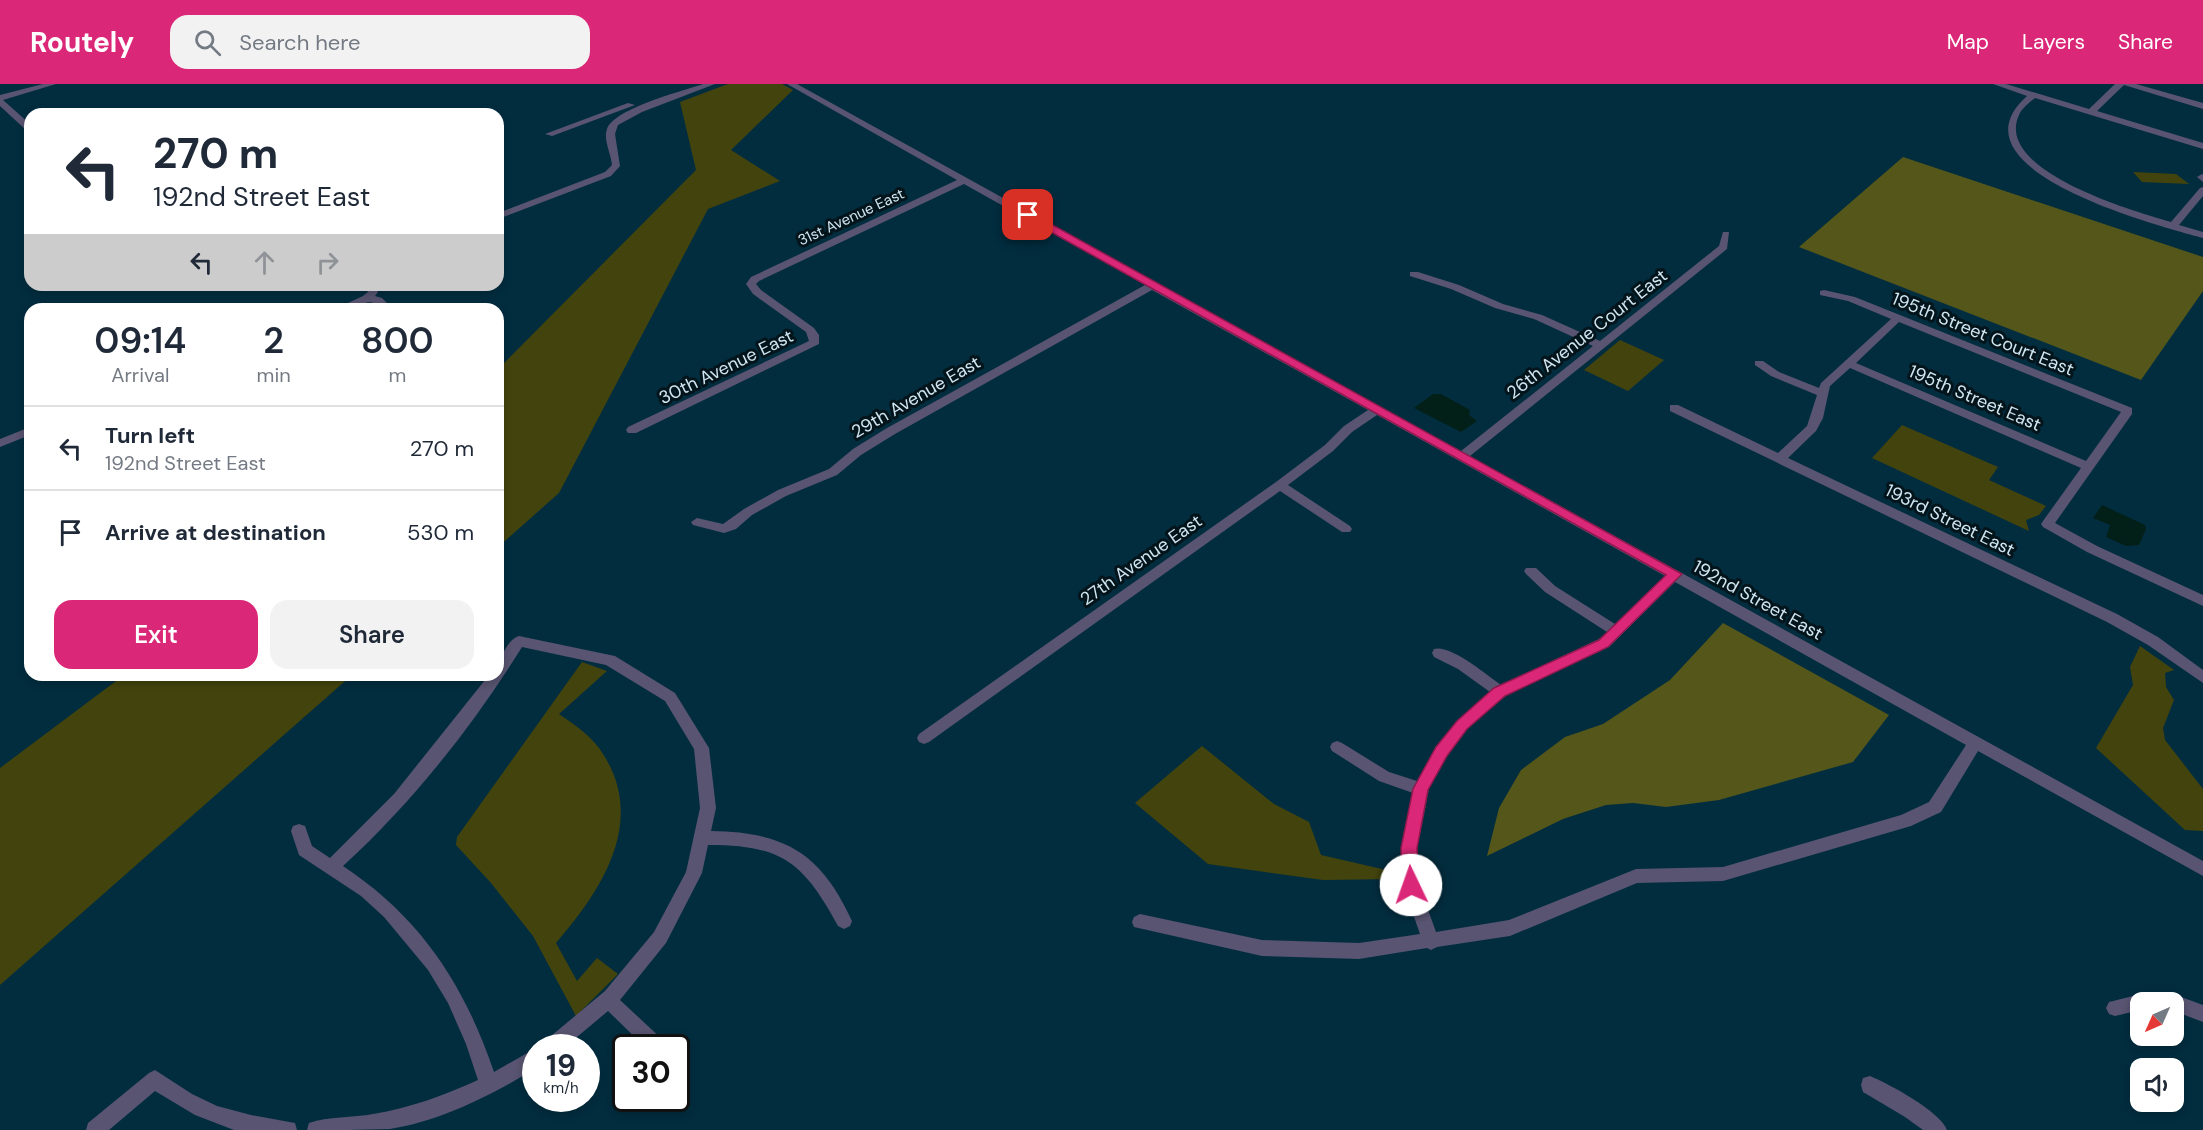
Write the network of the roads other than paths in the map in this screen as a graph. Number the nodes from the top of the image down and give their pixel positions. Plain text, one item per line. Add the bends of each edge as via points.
1 (52, 84) edge
2 (690, 84) edge
3 (711, 84) edge
4 (791, 84) edge
5 (1997, 84) edge
6 (2120, 84) edge
7 (2127, 84) edge
8 (2033, 95) junction
9 (0, 100) edge
10 (2203, 106) edge
11 (2091, 112) junction
12 (24, 123) edge
13 (549, 134) dead end
14 (2202, 145) edge
15 (965, 180) junction
16 (2203, 190) edge
17 (504, 214) edge
18 (2174, 225) junction
19 (1726, 234) dead end
20 (2203, 235) edge
21 (1414, 274) dead end
22 (752, 282) joint
23 (1153, 285) junction
24 (372, 291) edge
25 (1824, 293) dead end
26 (367, 298) junction
27 (355, 303) edge
28 (381, 303) edge
29 (1898, 318) junction
30 (1600, 345) junction
31 (1759, 363) dead end
32 (1849, 364) junction
33 (1822, 393) junction
34 (1674, 408) dead end
35 (1378, 409) junction
36 (632, 430) dead end
37 (24, 433) edge
38 (0, 443) edge
39 (1462, 456) junction
40 (1780, 458) junction
41 (2087, 466) junction
42 (1280, 485) junction
43 (697, 522) dead end
44 (1346, 528) dead end
45 (1531, 570) dead end
46 (1675, 574) junction
47 (2203, 601) edge
48 (1617, 632) junction
49 (1439, 653) dead end
50 (504, 665) edge
51 (2203, 678) edge
52 (493, 681) edge
53 (1500, 692) junction
54 (924, 738) dead end
55 (1976, 742) junction
56 (1337, 747) dead end
57 (1421, 789) junction
58 (299, 831) dead end
59 (705, 838) junction
60 (332, 866) junction
61 (2203, 869) edge
62 (844, 921) dead end
63 (1140, 922) dead end
64 (1431, 942) junction
65 (608, 1000) junction
66 (2130, 1005) edge
67 (2184, 1005) edge
68 (2115, 1008) dead end
69 (2203, 1014) edge
70 (567, 1034) edge
71 (644, 1034) edge
72 (522, 1065) edge
73 (489, 1084) junction
74 (1870, 1085) dead end
75 (375, 1127) edge
76 (94, 1130) edge
77 (288, 1130) edge
78 (316, 1130) edge
79 (1938, 1130) edge

1 - 9 street
2 - 13 street
3 - 17 street via 615,122 610,130 616,166 608,174
4 - 15 street, 192nd Street East
5 - 8 street
6 - 11 street
7 - 10 street
8 - 11 street
8 - 18 street via 2016,112 2013,131 2021,152 2037,170 2078,193
9 - 12 street
11 - 14 street
15 - 22 street, 31st Avenue East
15 - 23 street, 192nd Street East
16 - 18 street
18 - 20 street
19 - 30 street, 26th Avenue Court East via 1724,247
21 - 30 street via 1538,317
22 - 36 street, 30th Avenue East via 766,300 810,330 815,342
23 - 35 street, 192nd Street East
23 - 43 street, 29th Avenue East via 883,436 833,472 748,512 732,526 724,529
24 - 26 street
25 - 29 street, 195th Street Court East
26 - 27 street
26 - 28 street
29 - 32 street
29 - 41 street, 195th Street Court East via 2128,411
30 - 39 street, 26th Avenue Court East
31 - 33 street via 1775,374
32 - 33 street via 1825,385
32 - 41 street, 195th Street East
33 - 40 street via 1812,428
34 - 40 street, 193rd Street East
35 - 39 street, 192nd Street East
35 - 42 street, 27th Avenue East
37 - 38 street
39 - 46 street, 192nd Street East
40 - 51 street, 193rd Street East via 2112,618 2153,641
41 - 47 street via 2047,524
42 - 44 street
42 - 54 street, 27th Avenue East
45 - 48 street via 1550,589
46 - 48 street
46 - 55 street, 192nd Street East
48 - 53 street via 1578,658
49 - 53 street
50 - 59 street via 519,641 573,647 637,671 671,699 694,732 707,771
52 - 60 street via 408,792
53 - 57 street via 1462,725 1441,752
55 - 61 street, 192nd Street East
55 - 64 street via 1935,807 1905,821 1723,874 1636,876 1510,928
56 - 57 street via 1384,777
57 - 64 street via 1409,848 1411,885
58 - 60 street via 305,850
59 - 62 street via 752,839 789,852 818,875
59 - 65 street via 694,876 670,923 632,975
60 - 73 street via 390,912 434,964 454,997
63 - 64 street via 1262,948 1359,951
65 - 70 street
65 - 71 street
66 - 68 street
67 - 69 street
72 - 73 street
73 - 75 street
74 - 79 street
75 - 78 street
76 - 77 street via 155,1078 199,1109 231,1121

